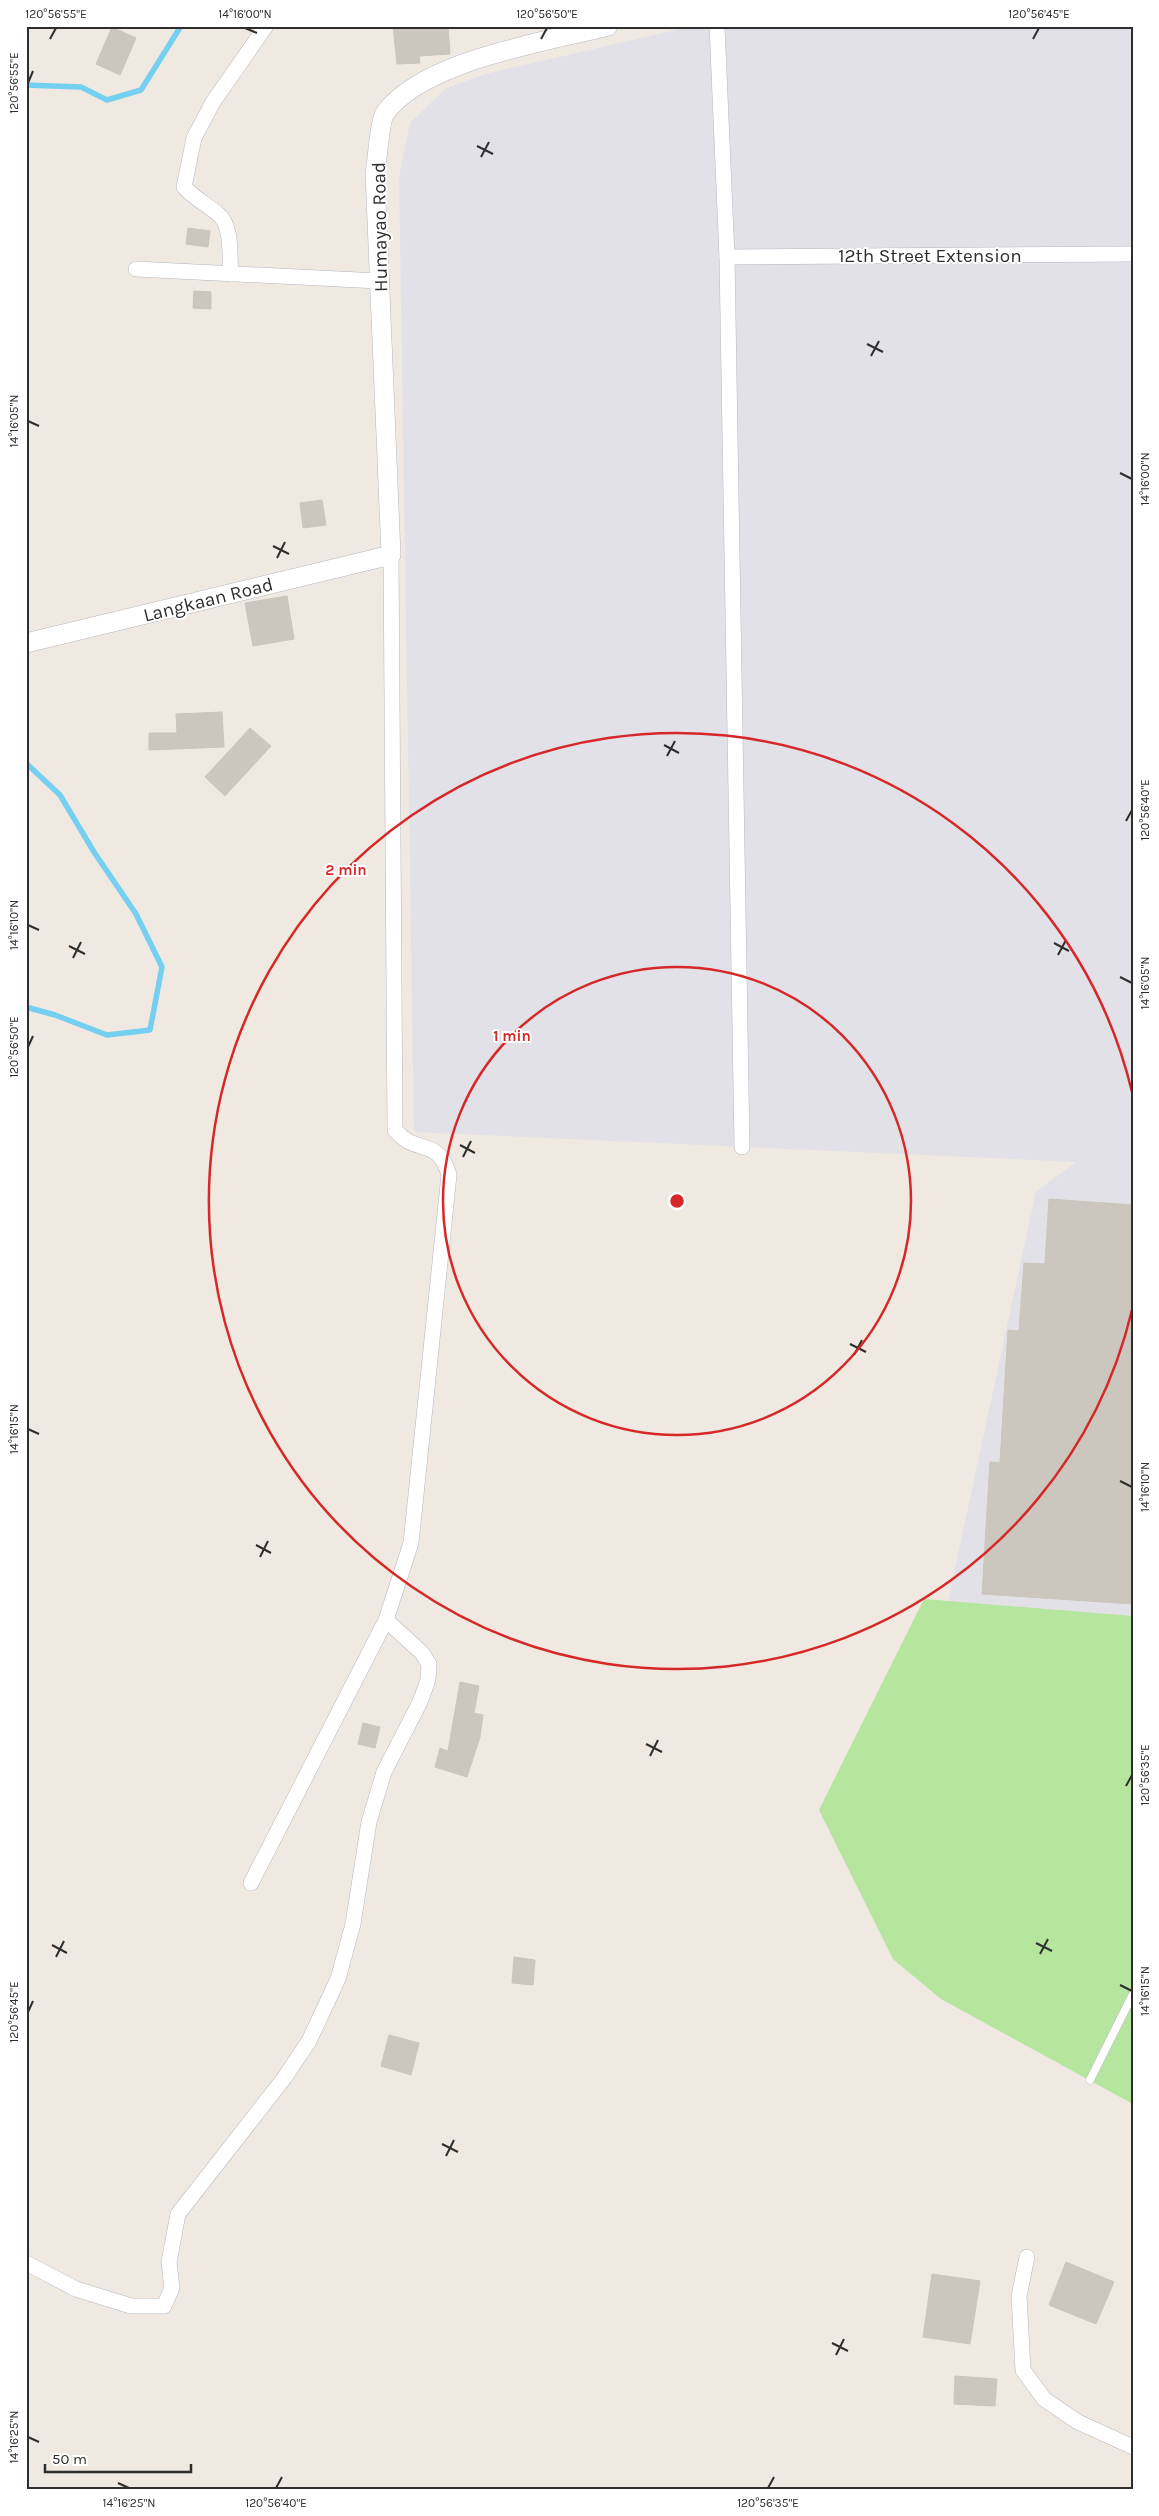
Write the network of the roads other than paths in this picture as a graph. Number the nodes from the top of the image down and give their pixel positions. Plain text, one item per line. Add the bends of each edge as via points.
1 (266, 26) edge
2 (608, 26) edge
3 (717, 26) edge
4 (1133, 254) edge
5 (727, 257) junction
6 (136, 268) dead end
7 (231, 274) junction
8 (379, 281) junction
9 (391, 555) junction
10 (26, 643) edge
11 (742, 1147) dead end
12 (386, 1620) junction
13 (251, 1884) dead end
14 (1133, 1994) edge
15 (1090, 2080) dead end
16 (1027, 2258) dead end
17 (26, 2263) edge
18 (1133, 2447) edge

1 - 7 street via 209,109 194,138 184,187 195,200 219,214 227,227
2 - 8 street, Humayao Road via 445,69 409,90 384,114 375,173
3 - 5 street
4 - 5 street, 12th Street Extension
5 - 11 street
6 - 7 street
7 - 8 street
8 - 9 street, Humayao Road
9 - 10 street, Langkaan Road
9 - 12 street via 395,1130 411,1144 432,1149 445,1160 449,1175 411,1543
12 - 13 street
12 - 17 street via 422,1653 429,1664 428,1680 384,1772 368,1822 353,1924 338,1979 309,2041 285,2078 178,2214 169,2262 172,2288 164,2306 131,2306 94,2295
14 - 15 lane
16 - 18 street via 1019,2296 1023,2370 1044,2399 1078,2422

